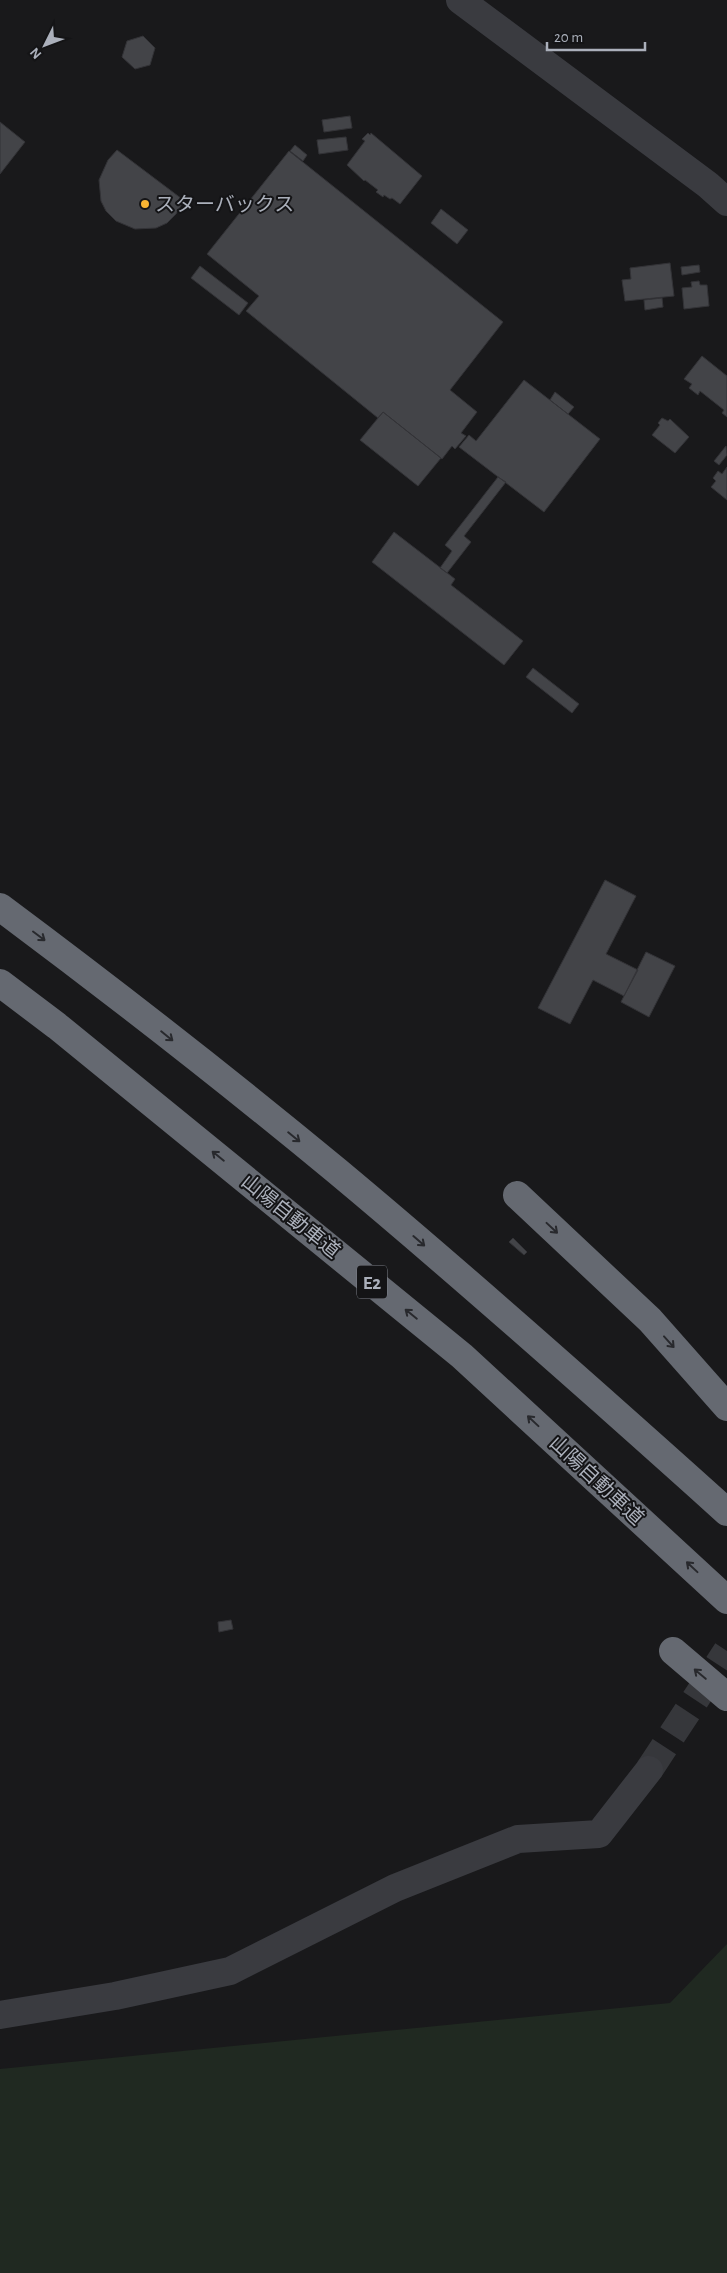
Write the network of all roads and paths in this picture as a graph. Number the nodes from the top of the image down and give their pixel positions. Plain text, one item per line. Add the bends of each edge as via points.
1 (460, 0) edge
2 (727, 202) edge
3 (0, 907) edge
4 (0, 983) edge
5 (517, 1195) dead end
6 (727, 1407) edge
7 (727, 1512) edge
8 (727, 1600) edge
9 (673, 1651) dead end
10 (727, 1697) edge
11 (649, 1770) tunnel mouth
12 (0, 2015) edge

1 - 2 street
3 -> 7 highway via 98,980 336,1170
8 -> 4 highway, 山陽自動車道 / E2 via 462,1356 58,1026
5 -> 6 highway via 650,1320
10 -> 9 highway
11 - 12 street via 599,1834 518,1839 395,1888 230,1971 115,1996

